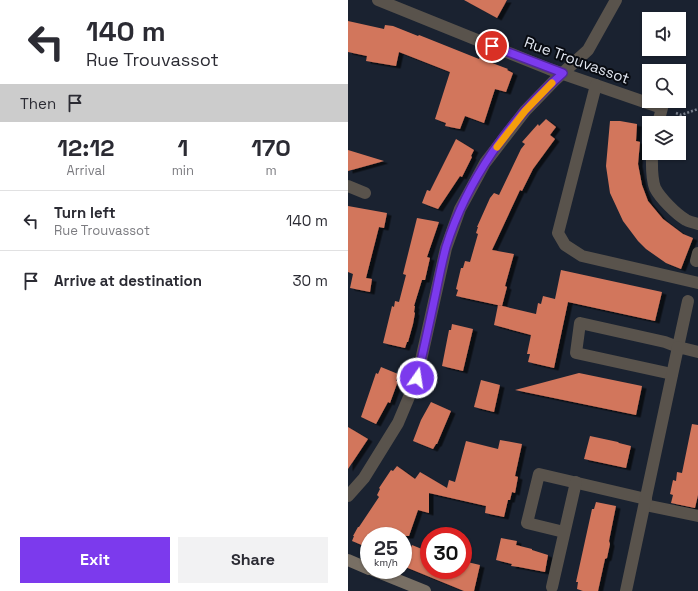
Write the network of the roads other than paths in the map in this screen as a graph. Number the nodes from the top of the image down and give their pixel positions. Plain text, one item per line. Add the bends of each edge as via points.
1 (378, 0) edge
2 (616, 0) edge
3 (563, 73) junction
4 (596, 85) junction
5 (660, 116) edge
6 (652, 160) edge
7 (348, 186) edge
8 (365, 193) dead end
9 (698, 224) edge
10 (698, 283) edge
11 (688, 301) dead end
12 (678, 347) junction
13 (698, 352) edge
14 (672, 374) junction
15 (576, 482) junction
16 (348, 496) edge
17 (646, 502) junction
18 (698, 516) edge
19 (564, 532) junction
20 (348, 560) edge
21 (360, 565) edge
22 (395, 579) edge
23 (552, 586) dead end
24 (425, 591) edge
25 (626, 591) edge

1 - 3 street, Rue Trouvassot
2 - 3 street via 588,50
3 - 4 street, Rue Trouvassot
3 - 16 street via 525,111 485,163 460,209 446,248 417,378 398,423 364,478
4 - 5 street, Rue Trouvassot via 662,108
4 - 10 street via 558,233 565,244 582,256
6 - 9 street via 656,188 665,201 686,220
7 - 8 street
11 - 12 street
12 - 13 street
12 - 14 street
12 - 14 street via 580,323 576,353
14 - 17 street
15 - 17 street
15 - 19 street
15 - 19 street via 539,474 527,523
17 - 18 street
17 - 25 street
19 - 23 street
20 - 21 street
22 - 24 street

